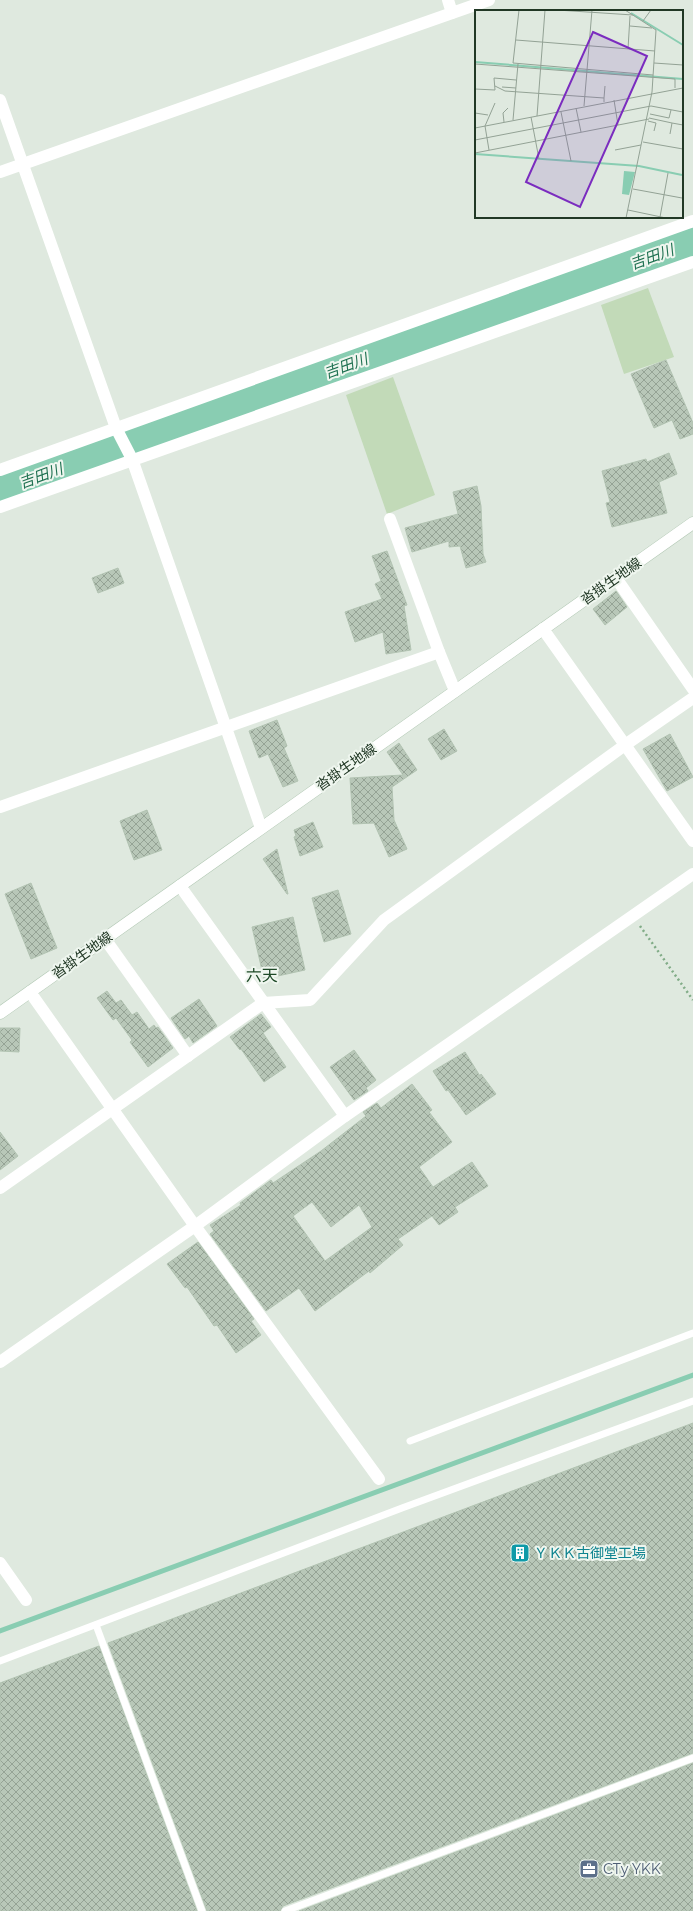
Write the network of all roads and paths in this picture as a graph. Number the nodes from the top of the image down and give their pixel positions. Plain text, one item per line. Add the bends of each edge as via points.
1 (448, 0) edge
2 (489, 0) edge
3 (452, 13) junction
4 (0, 100) edge
5 (23, 164) junction
6 (0, 172) edge
7 (693, 222) edge
8 (693, 262) edge
9 (116, 429) junction
10 (132, 458) junction
11 (0, 470) edge
12 (0, 507) edge
13 (390, 519) dead end
14 (693, 523) edge
15 (616, 578) junction
16 (543, 629) junction
17 (439, 652) junction
18 (693, 689) edge
19 (455, 691) junction
20 (693, 698) edge
21 (226, 726) junction
22 (625, 745) junction
23 (0, 807) edge
24 (261, 828) junction
25 (693, 841) edge
26 (693, 874) edge
27 (180, 886) junction
28 (632, 916) junction
29 (105, 939) junction
30 (30, 992) junction
31 (693, 1000) edge
32 (263, 1003) junction
33 (0, 1013) edge
34 (188, 1056) junction
35 (112, 1109) junction
36 (345, 1116) junction
37 (0, 1188) edge
38 (195, 1226) junction
39 (693, 1333) edge
40 (0, 1362) edge
41 (693, 1401) edge
42 (410, 1441) dead end
43 (379, 1479) dead end
44 (0, 1563) edge
45 (26, 1600) dead end
46 (96, 1625) junction
47 (0, 1661) edge
48 (693, 1758) edge
49 (202, 1911) edge
50 (285, 1911) edge

1 - 3 street
2 - 3 street
3 - 5 street
4 - 5 street
5 - 6 street
5 - 9 street
7 - 9 street
8 - 10 street
9 - 10 street
9 - 11 street
10 - 12 street
10 - 21 street
13 - 17 street
14 - 15 street, 沓掛生地線
15 - 16 street, 沓掛生地線
15 - 18 street
16 - 19 street, 沓掛生地線
16 - 22 street
17 - 19 street
17 - 21 street
19 - 24 street, 沓掛生地線
20 - 22 street
21 - 23 street
21 - 24 street
22 - 25 street
22 - 32 street via 384,920 310,1000
24 - 27 street, 沓掛生地線
26 - 28 street
27 - 29 street, 沓掛生地線
27 - 32 street
28 - 31 path
28 - 36 street
29 - 30 street, 沓掛生地線
29 - 34 street
30 - 33 street, 沓掛生地線
30 - 35 street
32 - 34 street
32 - 36 street
34 - 35 street
35 - 37 street
35 - 38 street
36 - 38 street
38 - 40 street
38 - 43 street
39 - 42 lane
41 - 46 lane via 402,1508
44 - 45 street
46 - 47 lane
46 - 49 lane
48 - 50 lane

